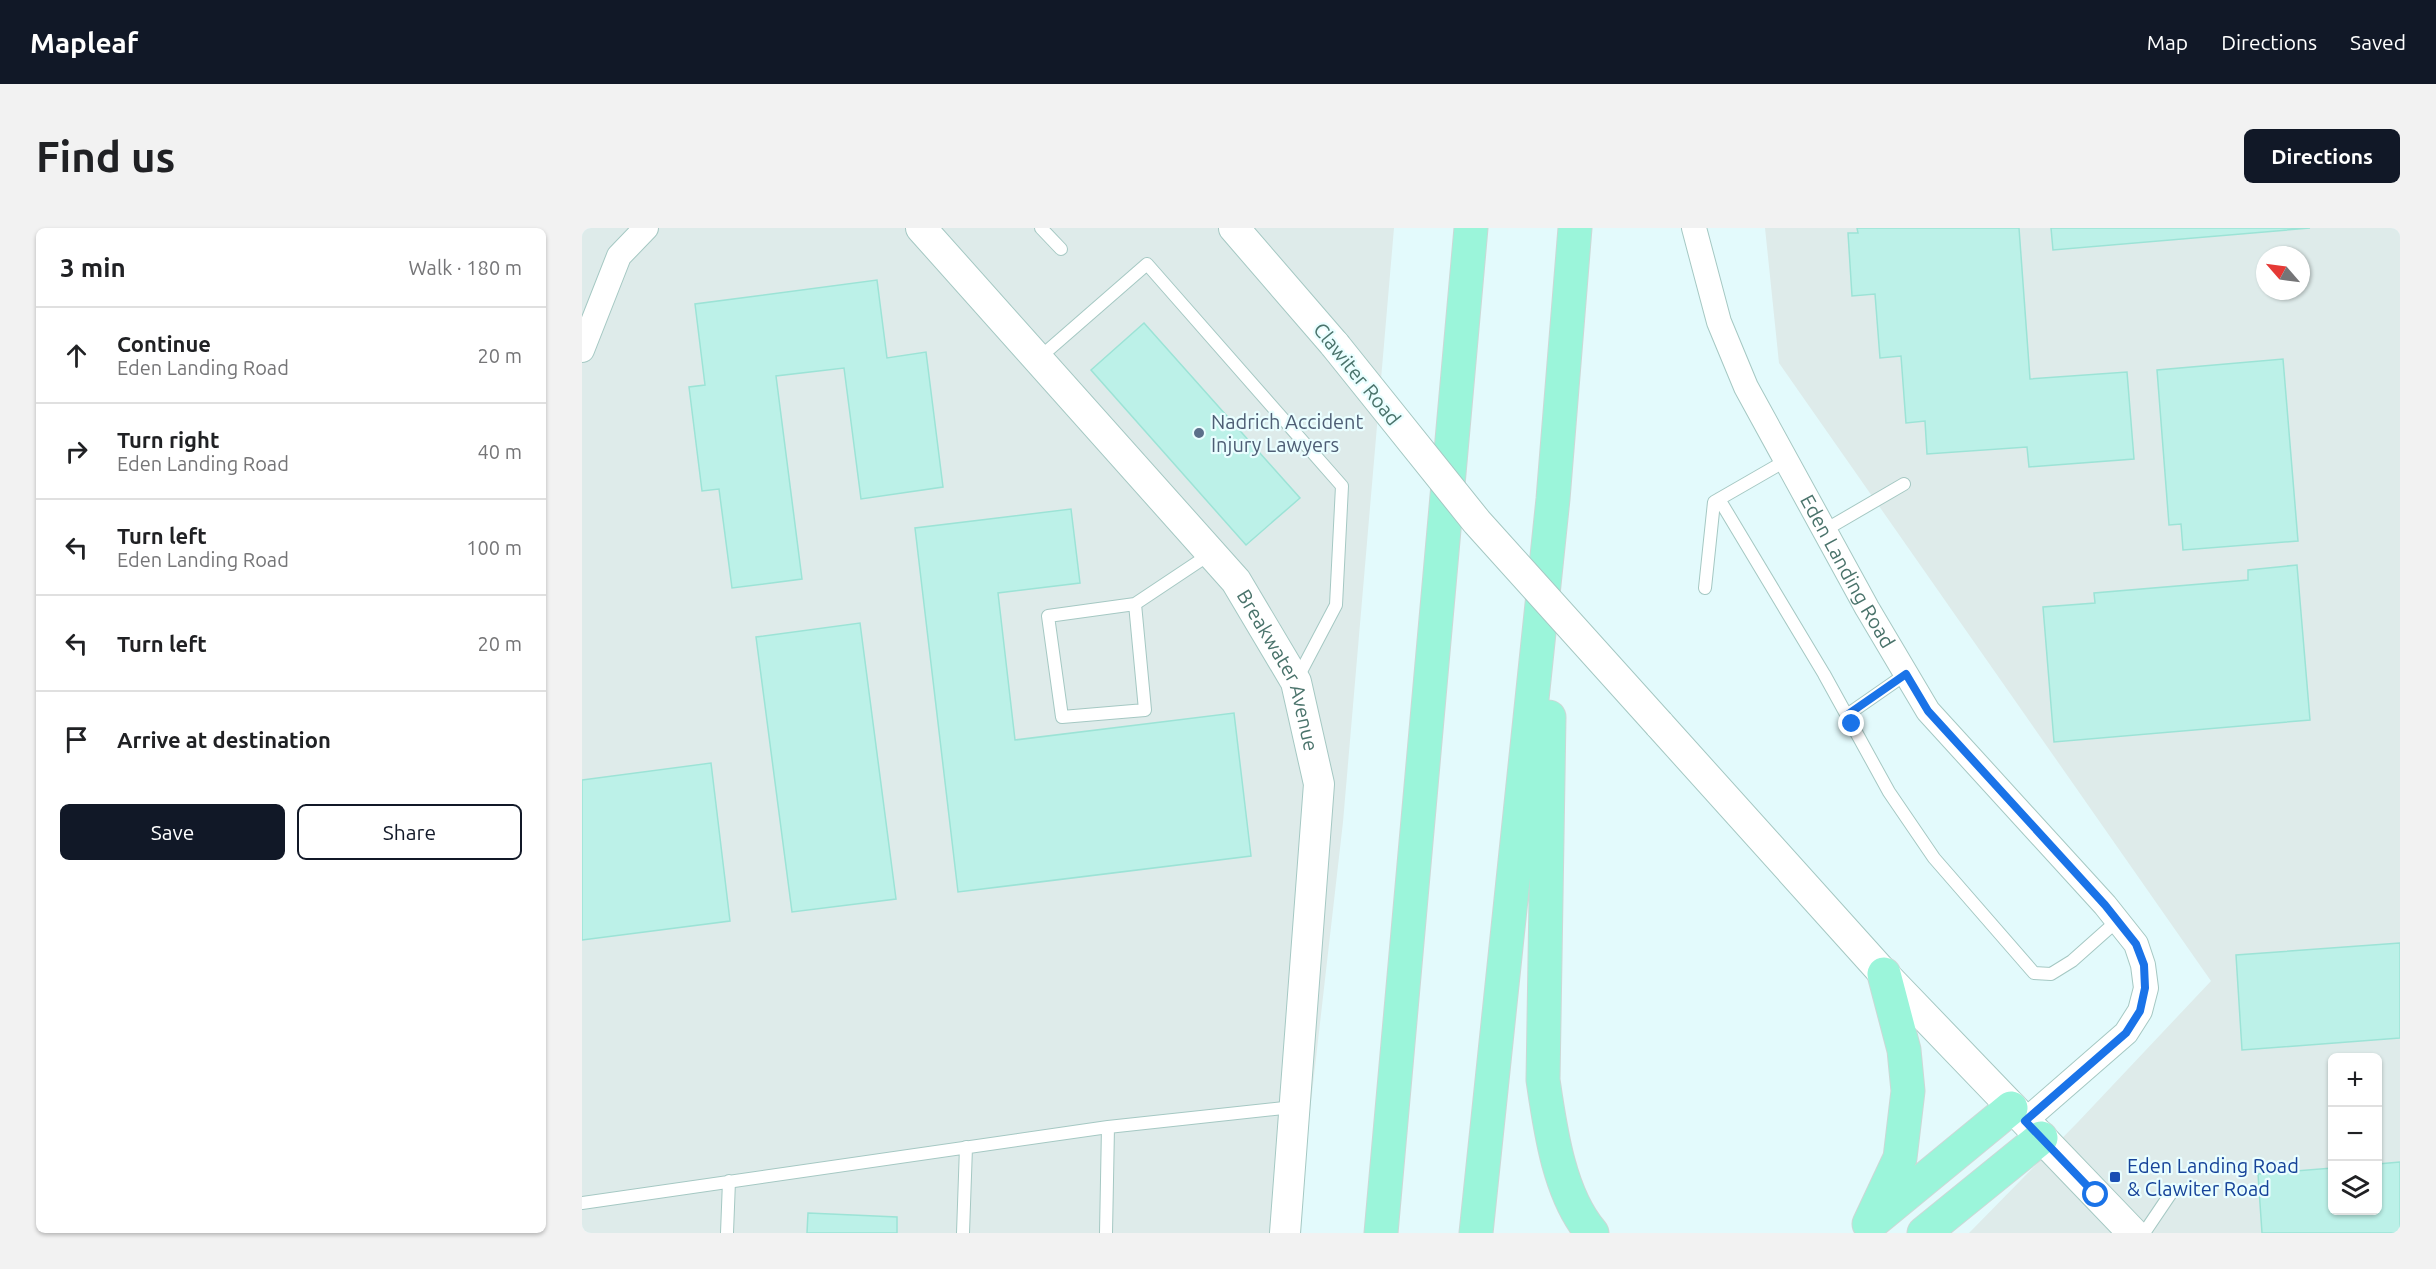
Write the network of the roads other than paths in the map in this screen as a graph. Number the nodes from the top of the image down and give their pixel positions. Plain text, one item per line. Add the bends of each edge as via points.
1 (646, 228) edge
2 (1041, 228) edge
3 (1234, 228) edge
4 (1448, 228) edge
5 (1471, 228) edge
6 (1575, 228) edge
7 (1694, 228) edge
8 (929, 231) edge
9 (1061, 249) dead end
10 (582, 350) edge
11 (1038, 359) junction
12 (1455, 415) junction
13 (1787, 460) junction
14 (1904, 484) dead end
15 (1553, 499) junction
16 (1719, 499) junction
17 (1825, 530) junction
18 (1211, 553) junction
19 (1705, 588) dead end
20 (1135, 604) junction
21 (1906, 674) junction
22 (1296, 682) junction
23 (1847, 715) junction
24 (2117, 921) junction
25 (1884, 974) junction
26 (1295, 1107) junction
27 (2026, 1122) junction
28 (1108, 1127) junction
29 (966, 1147) junction
30 (729, 1181) junction
31 (2171, 1193) dead end
32 (582, 1203) edge
33 (1864, 1229) edge
34 (727, 1233) edge
35 (963, 1233) edge
36 (1106, 1233) edge
37 (1285, 1233) edge
38 (1381, 1233) edge
39 (1476, 1233) edge
40 (1592, 1233) edge
41 (1924, 1233) edge
42 (2133, 1233) edge
43 (2144, 1233) edge

1 - 10 street via 619,256
2 - 9 lane
3 - 25 street, Clawiter Road, bridge via 1335,345 1477,522
4 - 12 highway
5 - 12 highway
6 - 15 highway
7 - 13 street, Eden Landing Road via 1719,322 1746,387
8 - 11 street, Breakwater Avenue
11 - 18 street, Breakwater Avenue
11 - 22 lane via 1147,264 1342,486 1336,605
12 - 38 highway
13 - 16 lane
13 - 17 street, Eden Landing Road
14 - 17 lane
15 - 39 highway
15 - 40 highway via 1543,1080 1552,1137 1567,1187
16 - 19 lane via 1714,502
16 - 23 lane
17 - 21 street, Eden Landing Road
18 - 20 lane
18 - 22 street, Breakwater Avenue via 1236,581
20 - 20 lane via 1048,616 1062,717 1145,710
21 - 23 lane
21 - 24 street, Eden Landing Road via 1928,711
22 - 26 street, Breakwater Avenue via 1319,784
23 - 24 lane via 1889,792 1934,858 2034,973 2051,974 2072,961
24 - 27 street, Eden Landing Road via 2136,944 2144,965 2140,1011 2126,1033
25 - 27 street
25 - 33 highway via 1904,1050 1908,1091 1900,1158
26 - 28 lane
26 - 37 street, Breakwater Avenue
27 - 33 highway
27 - 41 highway
27 - 42 street
28 - 29 lane
28 - 36 lane
29 - 30 lane
29 - 35 lane
30 - 32 lane
30 - 34 lane
31 - 43 lane

